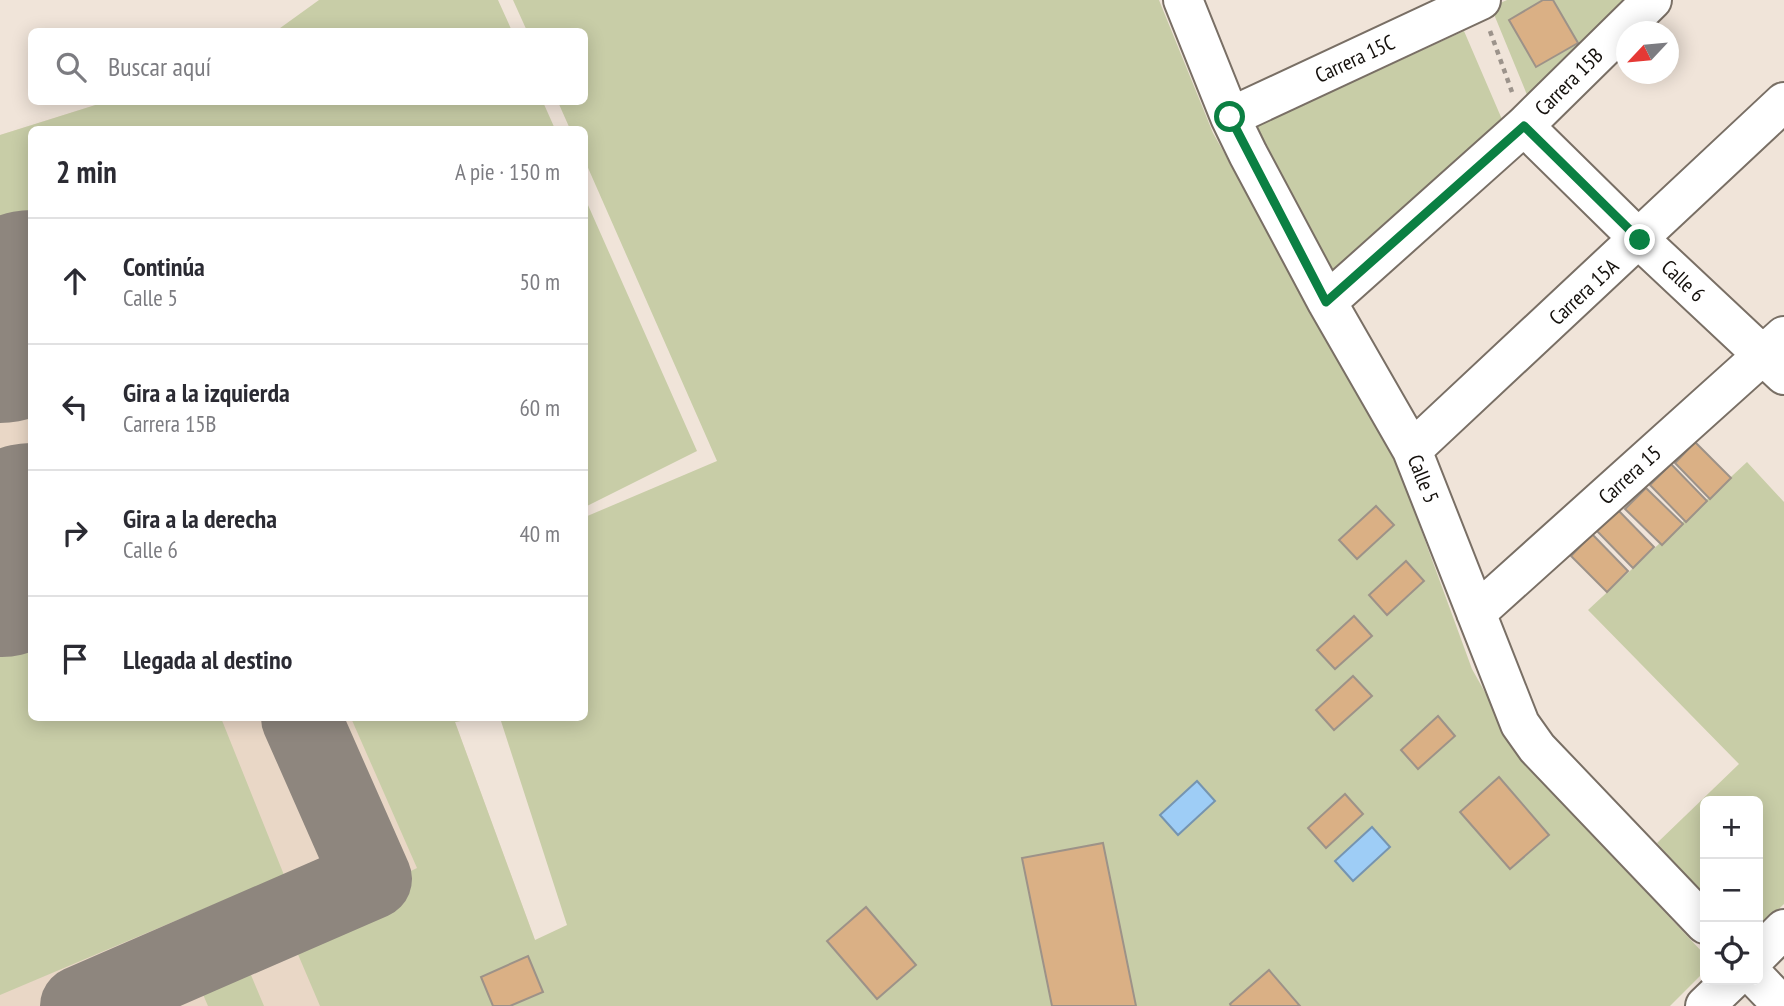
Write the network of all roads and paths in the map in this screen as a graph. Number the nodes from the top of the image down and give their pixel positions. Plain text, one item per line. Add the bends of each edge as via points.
1 (1184, 0) edge
2 (1480, 0) edge
3 (1652, 0) edge
4 (1784, 102) edge
5 (1230, 117) junction
6 (1524, 126) junction
7 (1640, 240) junction
8 (1326, 302) junction
9 (1777, 355) edge
10 (1412, 450) junction
11 (1476, 613) junction
12 (1703, 922) edge
13 (1784, 929) edge
14 (1763, 950) edge
15 (1763, 984) edge
16 (1727, 985) edge
17 (1705, 1006) edge
18 (1783, 1006) edge

1 - 5 street, Calle 5
2 - 5 street, Carrera 15C
2 - 6 path
3 - 6 street, Carrera 15B
4 - 7 street, Carrera 15A
5 - 8 street, Calle 5
6 - 7 street, Calle 6
6 - 8 street, Carrera 15B
7 - 9 street, Calle 6
7 - 10 street, Carrera 15A
8 - 10 street, Calle 5
9 - 11 street, Carrera 15
10 - 11 street, Calle 5
11 - 12 street, Calle 5 via 1520,724 1537,748
13 - 14 street
15 - 18 street
16 - 17 street

